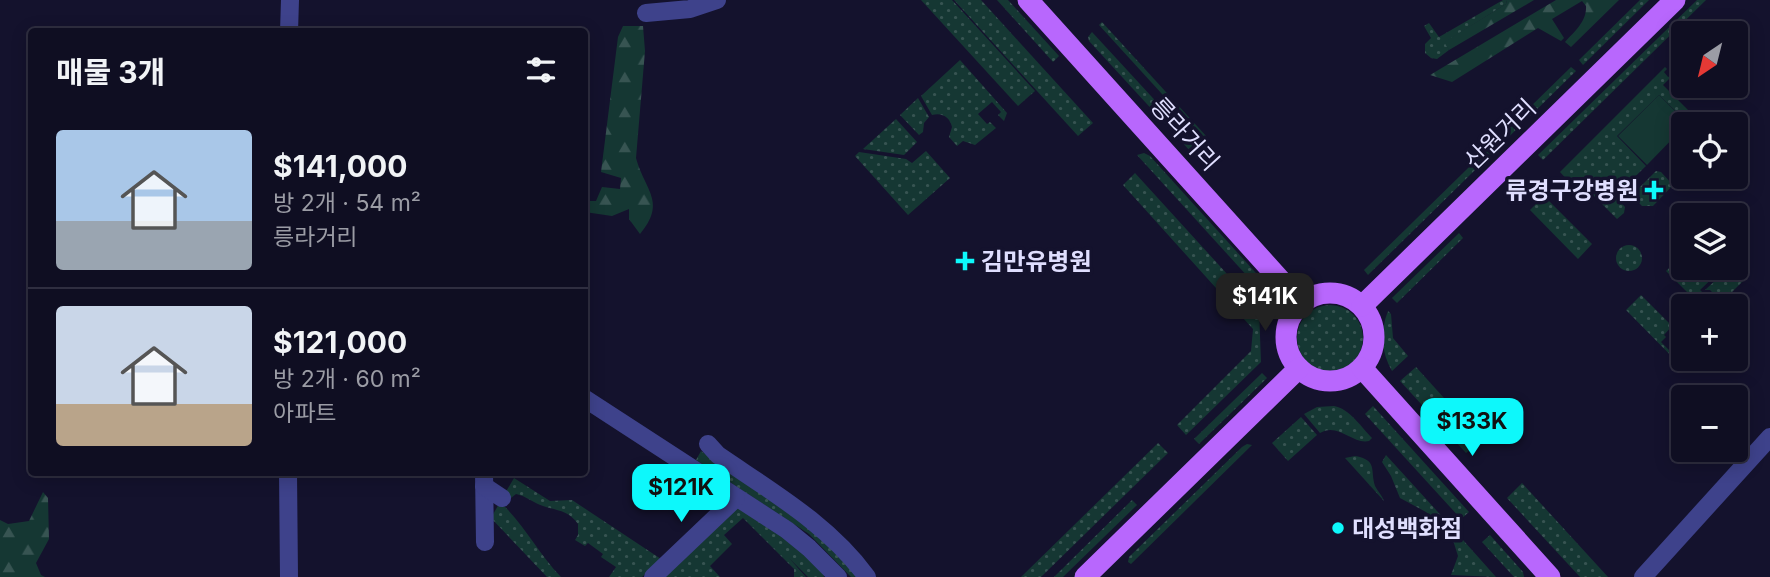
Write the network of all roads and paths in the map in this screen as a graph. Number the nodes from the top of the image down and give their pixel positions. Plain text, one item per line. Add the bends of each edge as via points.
1 (290, 0) edge
2 (717, 0) edge
3 (1028, 0) edge
4 (1675, 0) edge
5 (646, 13) dead end
6 (289, 28) edge
7 (1302, 303) junction
8 (1362, 306) junction
9 (1299, 368) junction
10 (1362, 368) junction
11 (588, 401) edge
12 (1770, 437) edge
13 (708, 444) dead end
14 (288, 476) edge
15 (484, 479) edge
16 (502, 498) dead end
17 (736, 498) junction
18 (485, 542) dead end
19 (1544, 575) edge
20 (289, 577) edge
21 (653, 577) edge
22 (838, 577) edge
23 (867, 577) edge
24 (1085, 577) edge
25 (1643, 577) edge

1 - 6 street
2 - 5 street via 690,9
3 - 7 main road, 릉라거리
4 - 8 main road, 산원거리
7 - 8 main road via 1335,293
7 - 9 main road via 1289,320 1286,334 1287,349
8 - 10 main road via 1374,329 1374,343
9 - 10 main road via 1327,381 1352,376
9 - 24 main road
10 - 19 main road
11 - 17 street via 629,433
12 - 25 street
13 - 23 street via 816,522
14 - 20 street
15 - 16 street
15 - 18 street
17 - 21 street
17 - 22 street via 787,530

